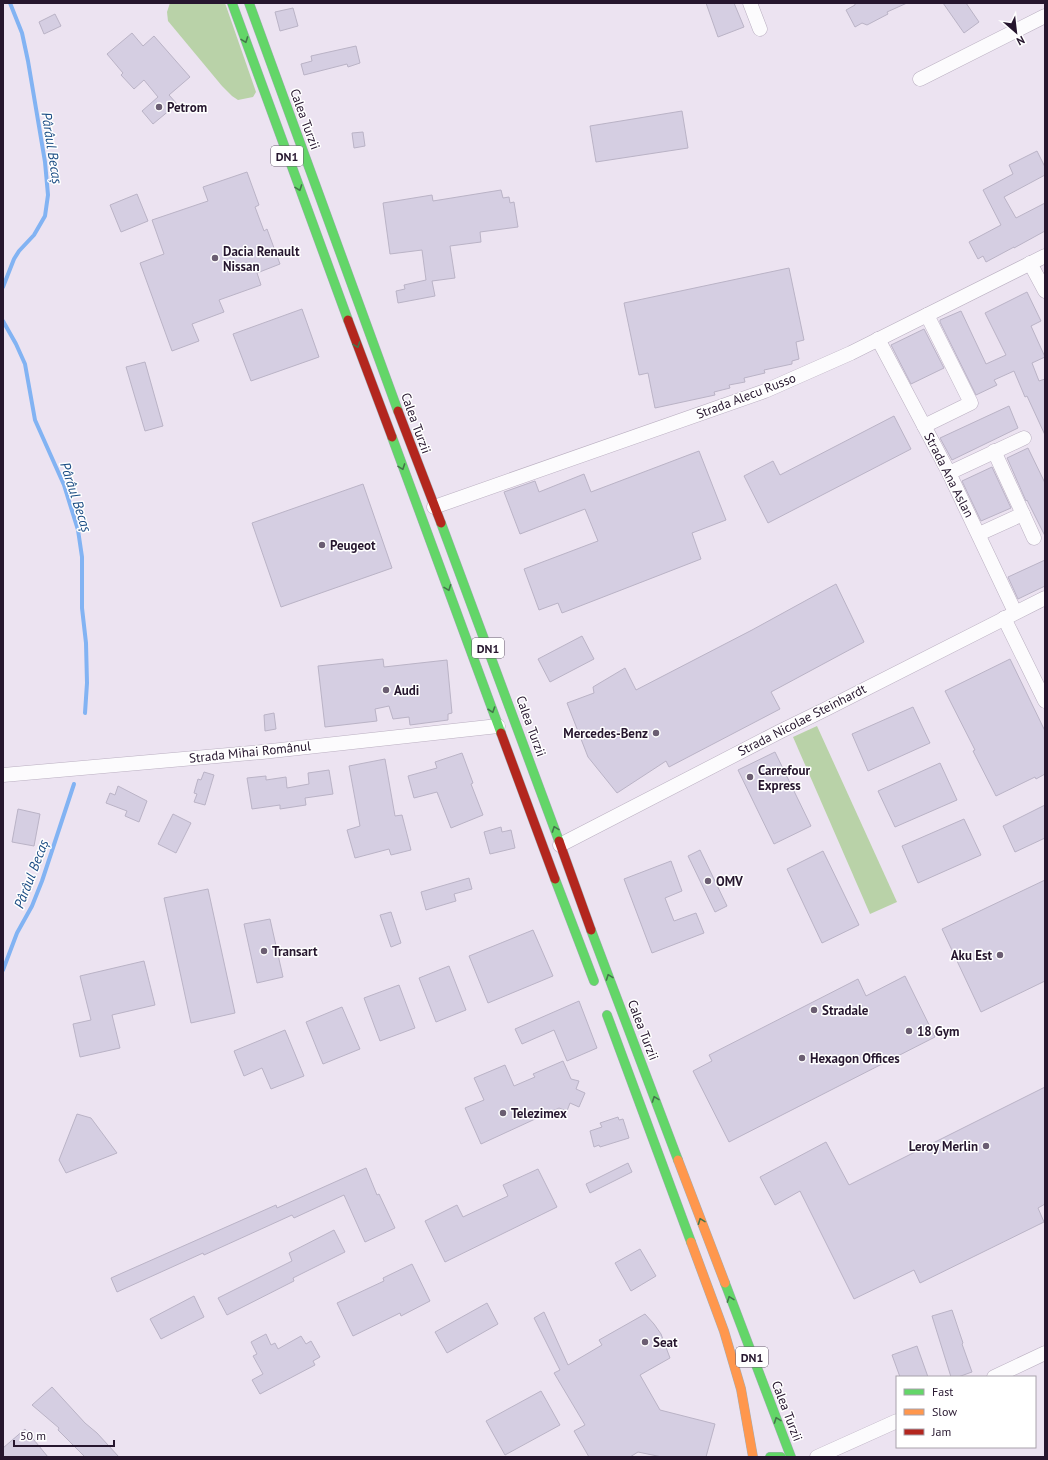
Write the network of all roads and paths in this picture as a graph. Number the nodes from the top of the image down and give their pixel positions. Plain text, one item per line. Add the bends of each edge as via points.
1 (232, 3) edge
2 (249, 3) edge
3 (750, 3) edge
4 (1045, 16) edge
5 (760, 28) dead end
6 (920, 79) dead end
7 (1045, 256) edge
8 (1030, 263) junction
9 (1045, 291) edge
10 (927, 315) junction
11 (878, 339) junction
12 (924, 426) junction
13 (1024, 438) dead end
14 (994, 451) junction
15 (949, 473) junction
16 (434, 507) junction
17 (1023, 514) junction
18 (979, 534) junction
19 (1034, 538) dead end
20 (1045, 598) edge
21 (1009, 615) junction
22 (1045, 701) edge
23 (498, 726) junction
24 (3, 775) edge
25 (560, 845) junction
26 (597, 990) dead end
27 (603, 1004) dead end
28 (1045, 1354) edge
29 (996, 1376) edge
30 (896, 1421) edge
31 (753, 1457) edge
32 (770, 1457) edge
33 (782, 1457) edge
34 (791, 1457) edge
35 (817, 1457) edge

1 -> 23 main road, DN1
2 - 16 main road, Calea Turzii / DN1
3 - 5 street
4 - 6 street
7 - 8 street, Strada Alecu Russo
8 - 9 street
8 - 10 street, Strada Alecu Russo
10 - 11 street, Strada Alecu Russo
10 - 12 street via 971,403
11 - 12 street, Strada Ana Aslan
11 - 16 street, Strada Alecu Russo via 765,391
12 - 15 street, Strada Ana Aslan
13 - 14 street
14 - 15 street
14 - 17 street
15 - 18 street, Strada Ana Aslan
25 -> 16 main road, Calea Turzii / DN1
17 - 18 street
17 - 19 street
18 - 21 street, Strada Ana Aslan
20 - 21 street, Strada Nicolae Steinhardt
21 - 22 street, Strada Ana Aslan
21 - 25 street, Strada Nicolae Steinhardt
23 - 24 street, Strada Mihai Românul via 262,752
23 - 26 main road, DN1
34 -> 25 main road, Calea Turzii / DN1
27 - 31 main road, DN1 via 724,1331 745,1410
28 - 29 street
30 - 35 street
32 - 33 main road

